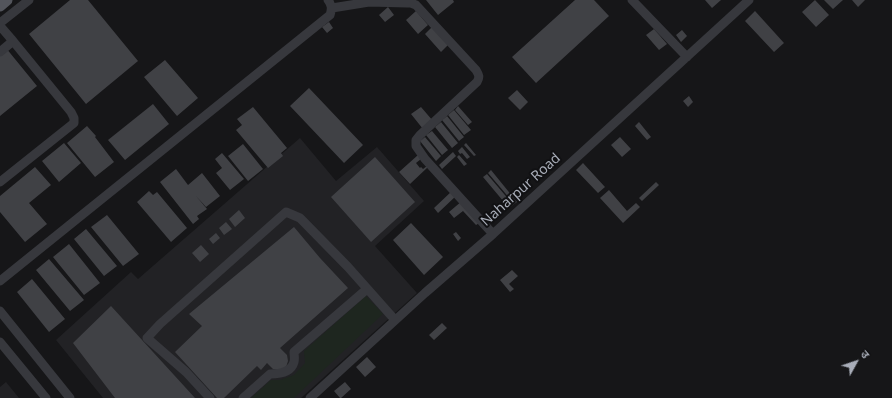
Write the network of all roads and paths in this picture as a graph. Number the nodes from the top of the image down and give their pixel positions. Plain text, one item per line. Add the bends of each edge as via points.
1 (7, 0) edge
2 (29, 0) edge
3 (632, 0) edge
4 (749, 0) edge
5 (330, 4) edge
6 (0, 6) edge
7 (0, 25) edge
8 (13, 41) junction
9 (0, 52) edge
10 (687, 57) junction
11 (0, 182) edge
12 (493, 234) junction
13 (0, 281) edge
14 (367, 289) junction
15 (0, 310) edge
16 (396, 320) junction
17 (0, 342) edge
18 (46, 398) edge
19 (70, 398) edge
20 (210, 398) edge
21 (243, 398) edge
22 (310, 398) edge

1 - 6 main road
2 - 7 street
3 - 10 street
4 - 10 street, Naharpur Road
5 - 12 street via 369,2 416,5 476,70 479,77 477,82 420,135 416,140 416,146
5 - 13 street via 330,15
7 - 8 street
8 - 9 street
8 - 11 street via 71,112 74,123
10 - 12 street, Naharpur Road
12 - 16 street, Naharpur Road
14 - 16 street
14 - 20 street via 300,218 286,212 147,338 186,372
14 - 21 street via 294,352 294,361 286,372 270,374
15 - 19 street
16 - 22 street, Naharpur Road
17 - 18 street

